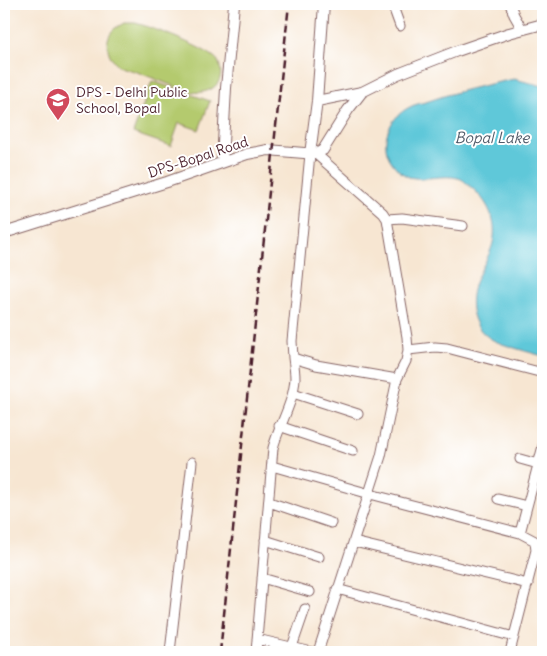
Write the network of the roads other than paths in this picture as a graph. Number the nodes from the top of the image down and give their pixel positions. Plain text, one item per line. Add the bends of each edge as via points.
1 (234, 4) edge
2 (324, 4) edge
3 (392, 4) edge
4 (510, 4) edge
5 (543, 24) edge
6 (400, 26) dead end
7 (522, 29) junction
8 (362, 92) junction
9 (317, 101) junction
10 (313, 154) junction
11 (222, 162) junction
12 (387, 219) junction
13 (463, 226) dead end
14 (4, 233) edge
15 (408, 350) junction
16 (293, 358) junction
17 (543, 373) edge
18 (397, 379) junction
19 (293, 393) junction
20 (358, 414) dead end
21 (280, 426) junction
22 (543, 446) edge
23 (353, 451) dead end
24 (520, 459) dead end
25 (192, 462) dead end
26 (538, 464) junction
27 (272, 466) junction
28 (370, 494) junction
29 (498, 499) dead end
30 (269, 502) junction
31 (527, 506) junction
32 (331, 523) dead end
33 (520, 533) junction
34 (266, 540) junction
35 (354, 542) junction
36 (319, 557) dead end
37 (262, 578) junction
38 (528, 584) junction
39 (337, 589) junction
40 (310, 592) dead end
41 (305, 609) dead end
42 (514, 637) junction
43 (257, 639) junction
44 (292, 647) junction
45 (275, 648) edge
46 (170, 652) edge
47 (256, 652) edge
48 (312, 652) edge
49 (318, 652) edge
50 (510, 652) edge

1 - 11 street
2 - 9 street
3 - 6 street
4 - 7 street
5 - 7 street
7 - 8 street via 398,74
8 - 9 street
8 - 10 street via 322,150
9 - 10 street
10 - 11 street, DPS-Bopal Road via 268,150
10 - 12 street
10 - 16 street via 292,341
11 - 14 street, DPS-Bopal Road
12 - 13 street
12 - 15 street
15 - 17 street via 447,348
15 - 18 street
16 - 18 street via 316,366
16 - 19 street
18 - 28 street
19 - 20 street
19 - 21 street
21 - 23 street
21 - 27 street via 273,448
22 - 26 street
24 - 26 street
25 - 46 street
26 - 31 street
27 - 28 street
27 - 30 street
28 - 33 street
28 - 35 street
29 - 31 street
30 - 32 street
30 - 34 street
31 - 33 street
33 - 38 street via 535,541
34 - 36 street
34 - 37 street
35 - 38 street
35 - 39 street
37 - 40 street
37 - 43 street
38 - 42 street
39 - 42 street
39 - 49 street
41 - 44 street
42 - 50 street
43 - 45 street
43 - 47 street
44 - 45 street
44 - 48 street

